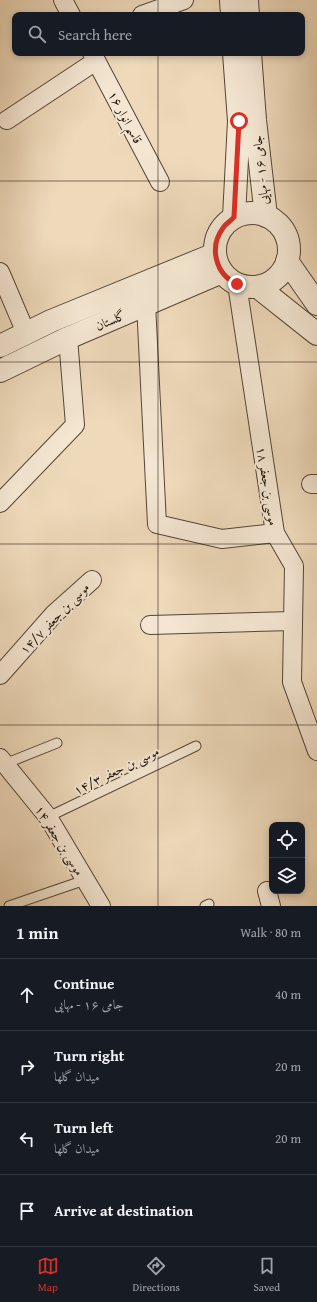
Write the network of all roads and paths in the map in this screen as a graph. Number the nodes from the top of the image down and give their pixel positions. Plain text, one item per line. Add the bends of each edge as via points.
1 (62, 0) edge
2 (184, 0) edge
3 (231, 0) edge
4 (247, 0) edge
5 (69, 12) edge
6 (150, 12) edge
7 (232, 12) edge
8 (248, 12) edge
9 (234, 56) edge
10 (250, 56) edge
11 (94, 57) edge
12 (7, 120) dead end
13 (160, 182) dead end
14 (266, 216) junction
15 (234, 217) junction
16 (287, 261) junction
17 (0, 272) edge
18 (233, 274) junction
19 (315, 298) edge
20 (146, 304) junction
21 (26, 333) junction
22 (317, 334) edge
23 (68, 338) junction
24 (0, 346) edge
25 (0, 371) edge
26 (0, 503) edge
27 (275, 533) junction
28 (92, 580) dead end
29 (293, 621) junction
30 (150, 625) dead end
31 (0, 675) edge
32 (57, 743) dead end
33 (196, 746) dead end
34 (317, 750) edge
35 (2, 763) edge
36 (48, 817) junction
37 (85, 880) junction
38 (9, 906) edge
39 (101, 906) edge

1 - 5 street
2 - 6 street
3 - 7 street
4 - 8 street
9 - 15 street, جامی ۱۶ - مهایی via 239,121
10 - 14 street, جامی ۱۶ - مهایی
11 - 12 street
11 - 13 street, قاسم انوار ۱۶
14 - 15 street via 250,213
14 - 16 street via 280,226 288,243
15 - 18 street via 223,227 216,240
16 - 18 street via 281,274 271,282
16 - 19 street
17 - 21 street
18 - 20 street, گلستان
18 - 21 street, گلستان via 51,321
18 - 22 street
18 - 27 street, موسی بن جعفر ۱۸
20 - 23 street, گلستان
20 - 27 street via 157,524 222,539
21 - 24 street, گلستان
23 - 25 street, گلستان
23 - 26 street via 75,425
27 - 29 street, موسی بن جعفر ۱۸ via 294,566
28 - 31 street, موسی بن جعفر ۱۴/۷ via 54,614
29 - 30 street
29 - 34 street, موسی بن جعفر ۱۸ via 292,682
32 - 35 lane
33 - 36 lane, موسی بن جعفر ۱۴/۳
35 - 36 street, موسی بن جعفر ۱۴
36 - 37 street, موسی بن جعفر ۱۴
37 - 38 lane
37 - 39 street, موسی بن جعفر ۱۴

